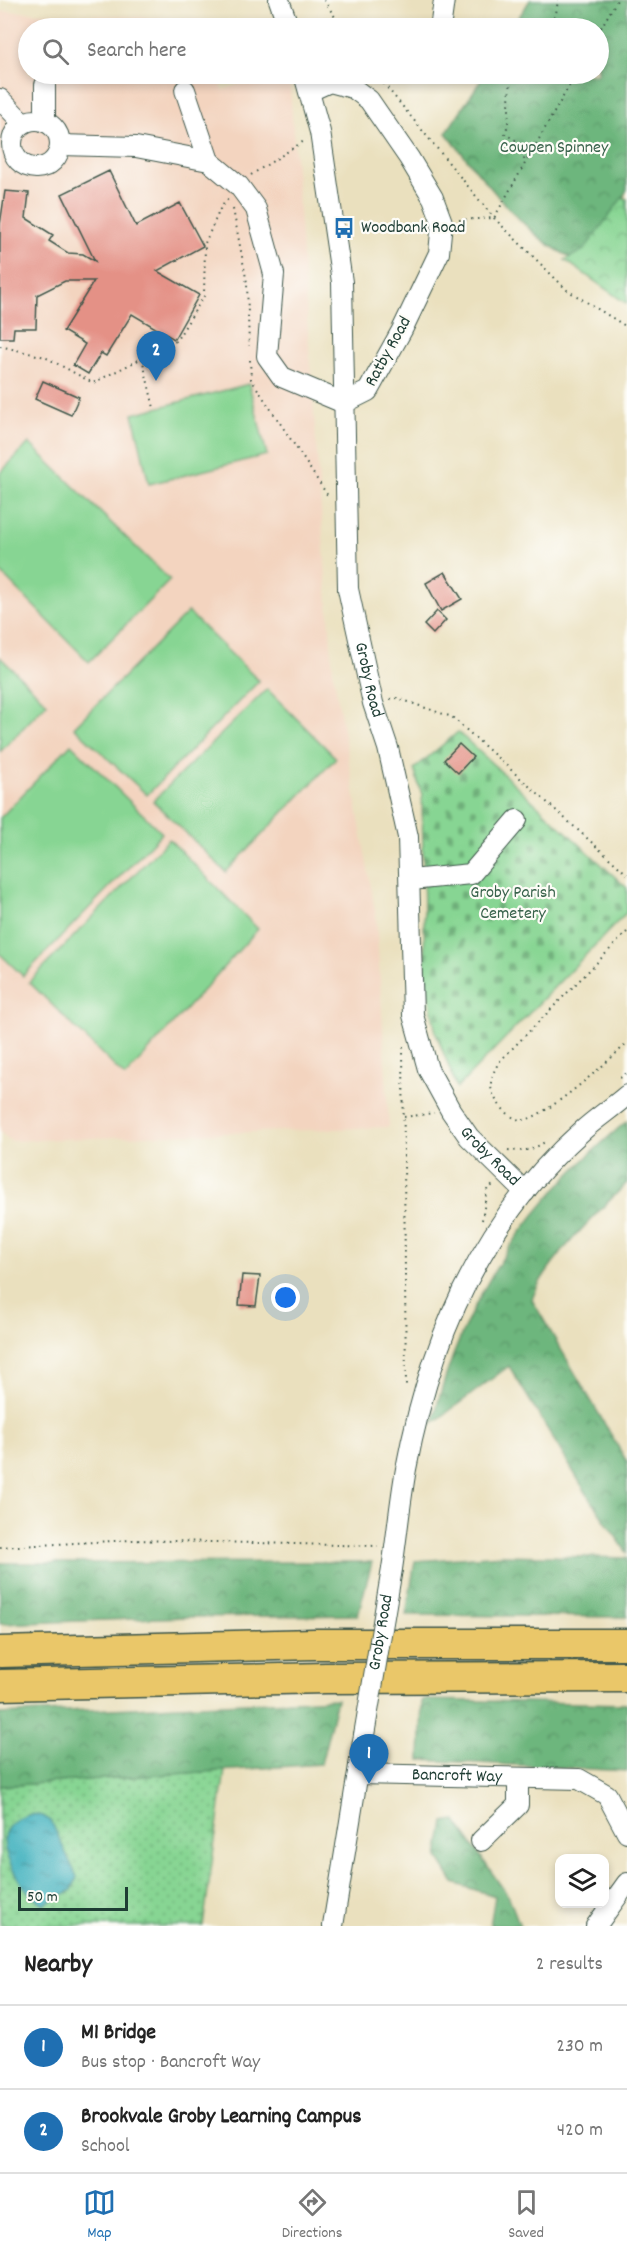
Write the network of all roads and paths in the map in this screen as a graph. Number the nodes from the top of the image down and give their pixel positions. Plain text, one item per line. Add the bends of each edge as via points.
1 (279, 0) edge
2 (324, 0) edge
3 (444, 0) edge
4 (558, 0) edge
5 (617, 0) edge
6 (285, 18) edge
7 (336, 18) edge
8 (442, 18) edge
9 (554, 18) edge
10 (607, 18) edge
11 (308, 84) edge
12 (338, 84) edge
13 (384, 84) edge
14 (509, 84) edge
15 (570, 84) edge
16 (45, 85) dead end
17 (185, 90) dead end
18 (0, 99) edge
19 (45, 122) junction
20 (23, 123) junction
21 (6, 142) edge
22 (60, 145) junction
23 (290, 147) dead end
24 (209, 161) junction
25 (522, 168) junction
26 (239, 186) junction
27 (494, 218) junction
28 (442, 222) junction
29 (627, 327) edge
30 (0, 346) edge
31 (142, 358) junction
32 (344, 403) junction
33 (154, 408) dead end
34 (373, 703) junction
35 (517, 820) dead end
36 (627, 874) edge
37 (411, 880) junction
38 (627, 932) edge
39 (403, 1040) dead end
40 (627, 1043) edge
41 (627, 1073) edge
42 (621, 1089) edge
43 (451, 1111) junction
44 (404, 1117) junction
45 (551, 1137) dead end
46 (503, 1149) dead end
47 (525, 1192) junction
48 (406, 1398) dead end
49 (395, 1546) junction
50 (0, 1547) edge
51 (627, 1644) edge
52 (0, 1652) edge
53 (627, 1677) edge
54 (0, 1685) edge
55 (358, 1774) junction
56 (518, 1778) junction
57 (627, 1833) edge
58 (481, 1841) dead end
59 (627, 1883) edge
60 (333, 1926) edge
61 (596, 1926) edge

1 - 6 street
2 - 7 path
3 - 8 street
4 - 9 path
5 - 10 path
11 - 32 street, Ratby Road via 320,132 342,282
12 - 28 street, Ratby Road via 353,88 369,100 433,198
13 - 27 path
14 - 25 path via 511,110 506,134 525,151
15 - 25 path
16 - 19 street
17 - 24 street
18 - 20 street
19 - 20 street
19 - 22 street via 56,131
20 - 21 street
21 - 22 street via 20,162 34,167 48,164
22 - 24 street via 136,147
23 - 26 path
24 - 26 street
25 - 27 path
26 - 31 path via 221,207 205,243 204,296 176,341
26 - 32 street via 256,209 274,274 267,356 282,378
27 - 28 path
27 - 29 path via 567,290
28 - 32 street, Ratby Road via 439,253 402,330 368,392
30 - 31 path via 45,357 93,383
31 - 33 path
32 - 34 street, Groby Road via 348,589
34 - 36 path via 397,698 452,717
34 - 37 street, Groby Road via 400,795
35 - 37 street via 471,874
37 - 43 street, Groby Road via 413,1015 428,1069
38 - 40 path via 499,1062 489,1088 511,1116 518,1120 531,1118 566,1095
39 - 44 path
41 - 42 path
42 - 47 street
43 - 44 path
43 - 47 street, Groby Road via 470,1137
44 - 48 path
45 - 46 path via 525,1151
47 - 49 street, Groby Road via 462,1287 444,1330 429,1371 406,1470
49 - 50 path via 132,1540
49 - 55 street, Groby Road, bridge
51 - 52 highway via 314,1644
53 - 54 highway
55 - 56 street, Bancroft Way
55 - 60 street, Groby Road
56 - 57 street, Bancroft Way via 579,1779 606,1795
56 - 58 street, Bancroft Way via 518,1805
59 - 61 street

